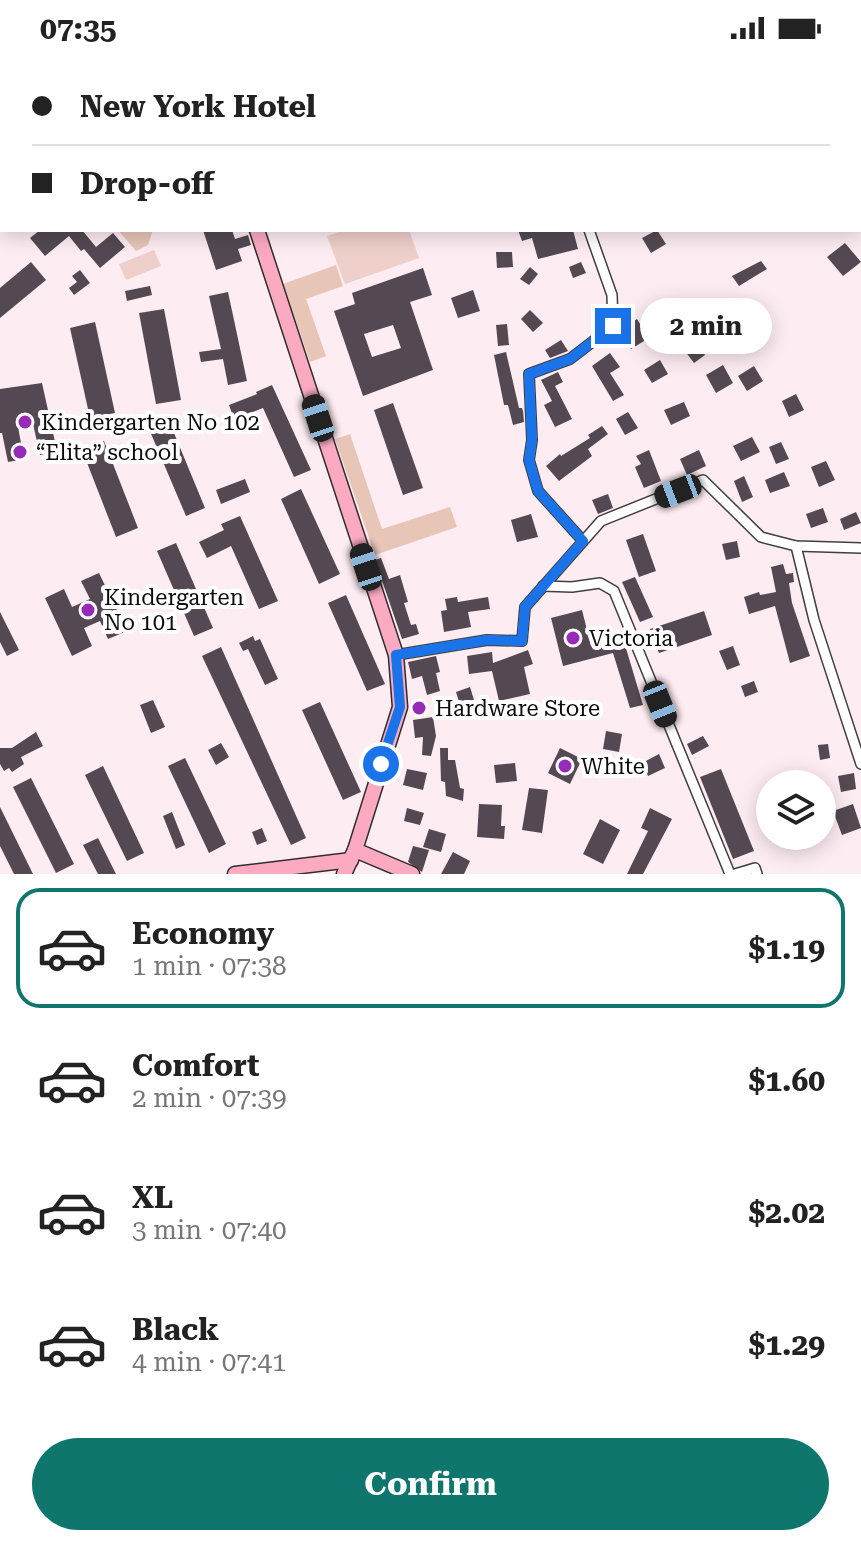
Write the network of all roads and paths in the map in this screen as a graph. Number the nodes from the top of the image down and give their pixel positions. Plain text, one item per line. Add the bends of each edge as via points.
1 (258, 232) edge
2 (590, 232) edge
3 (583, 541) junction
4 (796, 546) junction
5 (861, 548) edge
6 (543, 586) junction
7 (396, 655) junction
8 (861, 764) edge
9 (353, 855) junction
10 (235, 874) edge
11 (344, 874) edge
12 (412, 874) edge
13 (733, 874) edge
14 (757, 874) edge

1 - 7 street
2 - 3 street via 612,295 613,326 570,359 529,374 529,460 538,491
3 - 4 street via 601,521 703,480 761,537
3 - 6 street
4 - 5 street
4 - 8 street
6 - 7 street via 525,607 522,641 487,640
6 - 13 street via 600,583 614,591
7 - 9 street via 400,707
9 - 10 street
9 - 11 street
9 - 12 street
13 - 14 street via 755,868

